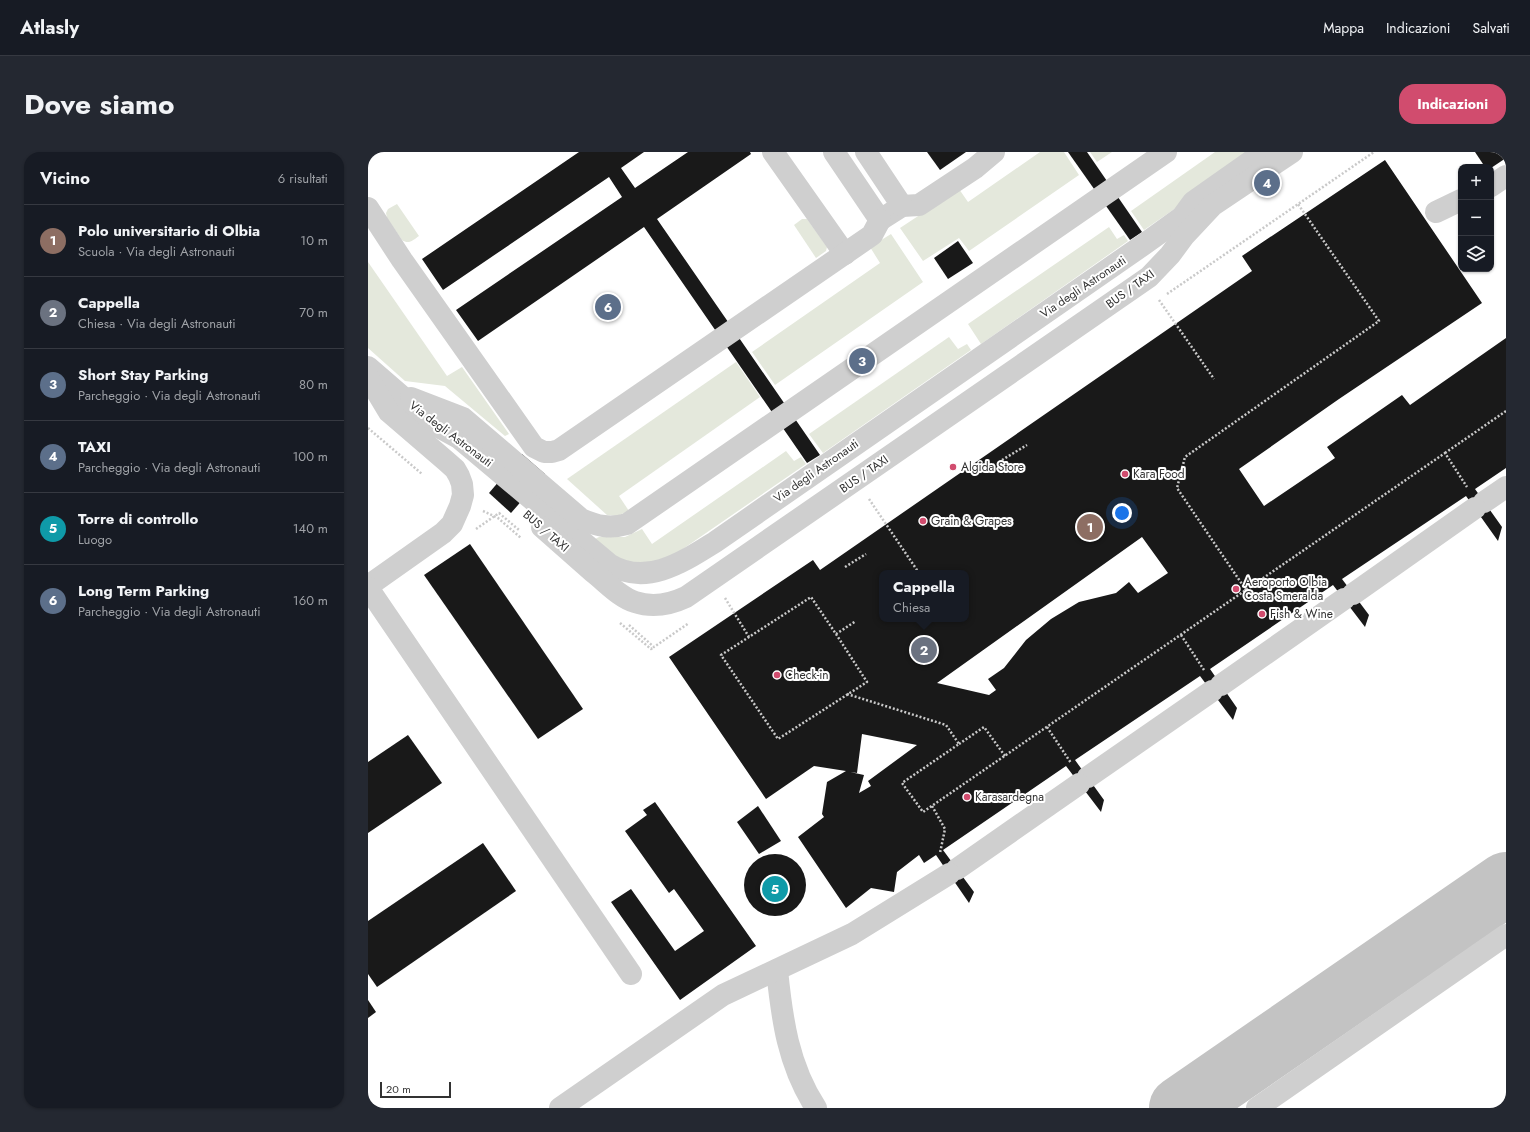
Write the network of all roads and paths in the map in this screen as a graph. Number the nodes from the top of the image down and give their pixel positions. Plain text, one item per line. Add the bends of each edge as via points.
1 (773, 152) edge
2 (834, 152) edge
3 (994, 152) edge
4 (1166, 152) edge
5 (1264, 152) edge
6 (1292, 152) edge
7 (872, 154) edge
8 (849, 174) junction
9 (1506, 176) edge
10 (1494, 184) edge
11 (1458, 201) edge
12 (1298, 204) dead end
13 (902, 206) junction
14 (368, 208) edge
15 (1436, 212) dead end
16 (880, 220) junction
17 (845, 254) junction
18 (1159, 300) dead end
19 (368, 367) edge
20 (368, 377) edge
21 (1214, 379) dead end
22 (397, 392) junction
23 (1506, 412) edge
24 (435, 425) junction
25 (368, 428) edge
26 (1027, 445) dead end
27 (1445, 454) junction
28 (1002, 460) dead end
29 (426, 477) dead end
30 (1506, 487) edge
31 (868, 499) dead end
32 (461, 501) junction
33 (1476, 501) junction
34 (522, 538) dead end
35 (866, 554) dead end
36 (846, 567) dead end
37 (917, 570) edge
38 (368, 587) edge
39 (1246, 590) junction
40 (724, 598) dead end
41 (616, 618) dead end
42 (856, 621) dead end
43 (836, 634) junction
44 (1181, 635) junction
45 (749, 637) junction
46 (654, 646) dead end
47 (1213, 683) junction
48 (847, 694) junction
49 (1046, 727) junction
50 (959, 744) junction
51 (1004, 756) junction
52 (1071, 763) dead end
53 (932, 806) junction
54 (940, 853) dead end
55 (1506, 935) edge
56 (777, 970) junction
57 (631, 974) dead end
58 (560, 1108) edge
59 (816, 1108) edge
60 (1257, 1108) edge

1 - 17 street
2 - 8 street
3 - 13 street via 975,168 919,205
4 - 22 street via 627,524 609,528 581,519 463,418
5 - 24 street, Via degli Astronauti via 1193,202 1182,217 1144,245 722,537 675,566 640,574 618,570 459,438
6 - 24 street, BUS / TAXI via 1213,205 1149,277 692,593 675,602 648,605 634,602 612,588 452,449
7 - 8 street
7 - 13 street
8 - 16 street
9 - 10 street
11 - 15 street
12 - 39 path via 1379,321 1185,457 1177,488
13 - 16 street
14 - 17 street via 507,410 534,447 544,452 559,450
16 - 17 street via 872,235
18 - 21 path
19 - 22 street, Via degli Astronauti
20 - 32 street via 389,412 455,468 462,484
22 - 24 street, Via degli Astronauti
23 - 27 path
25 - 29 path
26 - 28 path
27 - 33 path
27 - 39 path
30 - 33 street
31 - 37 path
32 - 34 path via 498,518
32 - 38 street via 455,519 443,533
33 - 47 street via 1349,596
35 - 36 path
38 - 57 street
39 - 44 path
40 - 45 path
41 - 46 path via 651,648
42 - 43 path
43 - 45 path via 811,597
43 - 48 path via 867,682
44 - 47 path
44 - 49 path
45 - 48 path via 721,655 778,740
47 - 56 street via 1084,781 953,872 852,934
48 - 50 path via 946,725
49 - 51 path
49 - 52 path
50 - 51 path via 984,727
50 - 53 path via 902,783 923,812
51 - 53 path
53 - 54 path via 945,829
55 - 60 street
56 - 58 street via 723,995
56 - 59 street via 782,1017 791,1056 807,1094

